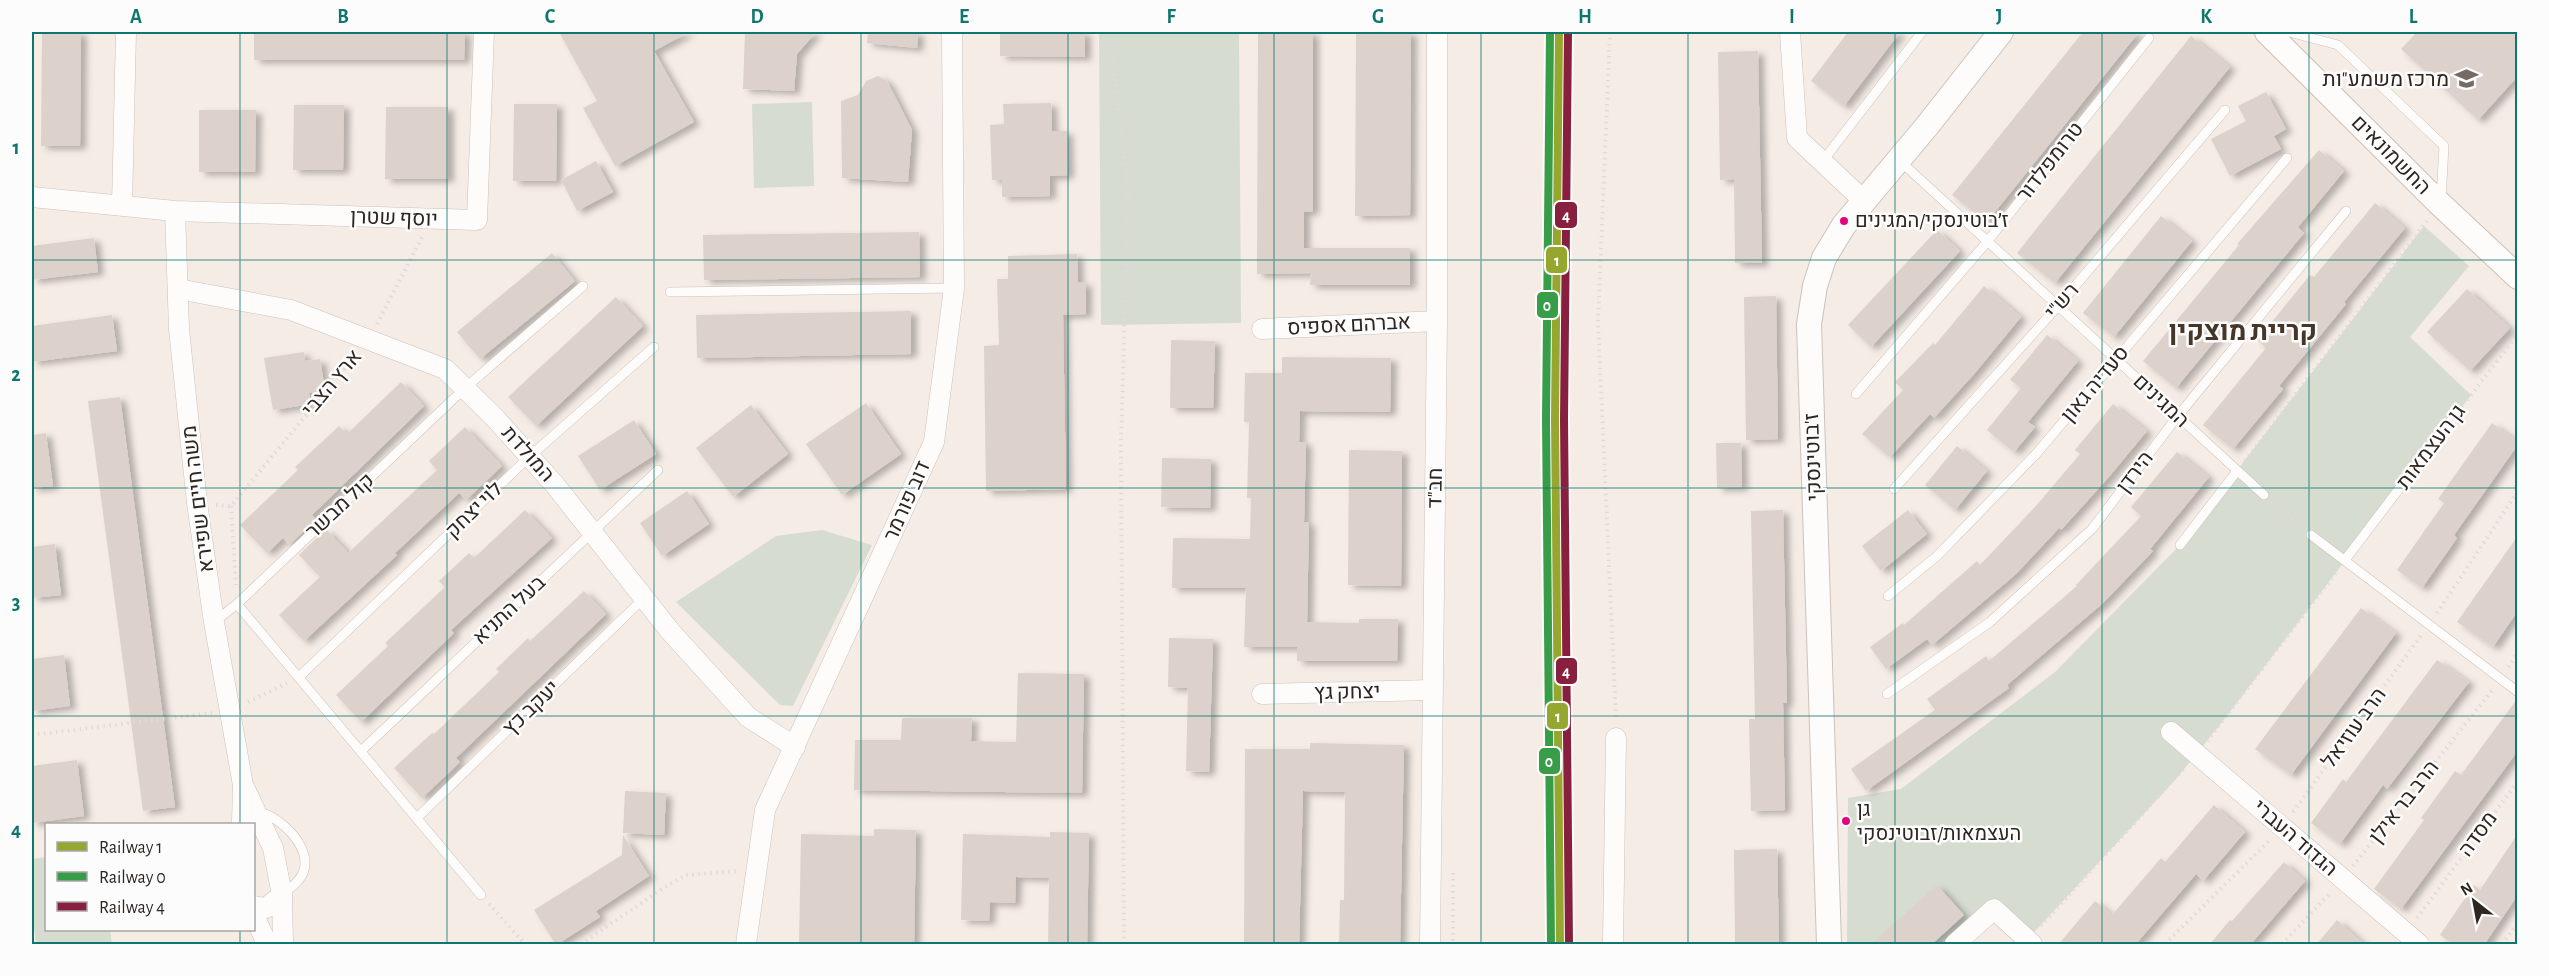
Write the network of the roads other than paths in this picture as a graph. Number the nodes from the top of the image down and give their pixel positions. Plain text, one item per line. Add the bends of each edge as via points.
1 (126, 32) edge
2 (484, 32) edge
3 (951, 32) edge
4 (1437, 32) edge
5 (1790, 32) edge
6 (1922, 32) edge
7 (2001, 32) edge
8 (2267, 32) edge
9 (2289, 32) edge
10 (2149, 38) dead end
11 (2225, 110) dead end
12 (2287, 158) dead end
13 (1899, 160) junction
14 (1822, 162) junction
15 (32, 197) edge
16 (1864, 201) junction
17 (2440, 204) junction
18 (122, 206) junction
19 (175, 211) junction
20 (2346, 211) dead end
21 (1988, 242) junction
22 (2517, 277) edge
23 (583, 286) dead end
24 (954, 288) junction
25 (178, 289) junction
26 (670, 292) dead end
27 (2058, 306) junction
28 (1437, 321) junction
29 (1262, 329) dead end
30 (654, 347) dead end
31 (2116, 360) junction
32 (465, 388) junction
33 (1856, 394) dead end
34 (2460, 410) road end
35 (2177, 417) junction
36 (529, 457) junction
37 (658, 470) dead end
38 (2237, 471) junction
39 (1894, 489) dead end
40 (2264, 495) road end
41 (593, 532) junction
42 (2311, 535) road end
43 (2180, 545) dead end
44 (2345, 560) junction
45 (1888, 596) dead end
46 (644, 598) junction
47 (237, 604) junction
48 (214, 622) junction
49 (299, 677) junction
50 (1433, 690) junction
51 (2517, 692) edge
52 (1262, 694) dead end
53 (1887, 694) dead end
54 (2171, 732) dead end
55 (1616, 738) road end
56 (795, 747) junction
57 (361, 751) junction
58 (250, 818) edge
59 (417, 818) junction
60 (279, 845) edge
61 (481, 894) road end
62 (282, 895) junction
63 (255, 906) edge
64 (255, 917) edge
65 (2412, 939) edge
66 (267, 945) edge
67 (283, 945) edge
68 (746, 945) edge
69 (1430, 945) edge
70 (1613, 945) edge
71 (1829, 945) edge
72 (1955, 945) edge
73 (2032, 945) edge

1 - 18 street
2 - 19 street, יוסף שטרן via 477,220
3 - 24 street, דוב פורמר
4 - 28 street, חב"ד
5 - 14 street via 1797,138
6 - 14 lane
7 - 13 street, ז'בוטינסקי
8 - 17 street, החשמונאים
9 - 17 lane via 2338,45 2444,146
10 - 21 lane, טרומפלדור
11 - 27 lane, רש"י
12 - 31 lane, סעדיה גאון
13 - 16 street, ז'בוטינסקי
13 - 21 lane, המגינים
14 - 16 street
15 - 18 street, יוסף שטרן
16 - 71 street, ז'בוטינסקי via 1824,258 1809,324
17 - 22 street, החשמונאים
18 - 19 street, יוסף שטרן
19 - 25 street, משה חיים שפירא
20 - 35 lane, הירדן
21 - 27 lane, המגינים
21 - 33 lane, טרומפלדור
23 - 32 lane, קול מבשר
24 - 26 lane
24 - 56 street, דוב פורמר via 934,442
25 - 32 street, המולדת via 291,310 445,369
25 - 48 street, משה חיים שפירא via 197,503
27 - 31 lane, המגינים
27 - 39 lane, רש"י
28 - 29 street, אברהם אספיס
28 - 50 street, חב"ד
30 - 36 lane, לוי יצחק
31 - 35 lane, המגינים
31 - 45 lane, סעדיה גאון via 2036,454 1937,556
32 - 36 street, המולדת
32 - 47 lane, קול מבשר
34 - 44 lane, גן העצמאות
35 - 38 lane, המגינים
35 - 53 lane, הירדן via 2091,529 1990,622
36 - 41 street, המולדת
36 - 49 lane, לוי יצחק
37 - 41 lane, בעל התניא
38 - 40 lane, המגינים
38 - 43 lane
41 - 46 street, המולדת
41 - 57 lane, בעל התניא
42 - 44 lane
44 - 51 lane
46 - 56 street, המולדת via 748,717
46 - 59 lane, יעקב כץ
47 - 48 lane, קול מבשר
47 - 49 lane
48 - 58 street, משה חיים שפירא
49 - 57 lane
50 - 52 street, יצחק גץ
50 - 69 street, חב"ד
54 - 65 street, הגדוד העברי
55 - 70 street
56 - 68 street, דוב פורמר via 765,810
57 - 59 lane
58 - 60 street, משה חיים שפירא
59 - 61 lane
60 - 62 street, משה חיים שפירא
60 - 62 lane via 302,852 305,869
62 - 63 street via 266,908
62 - 67 street, משה חיים שפירא
64 - 66 street
72 - 73 street via 1995,909

